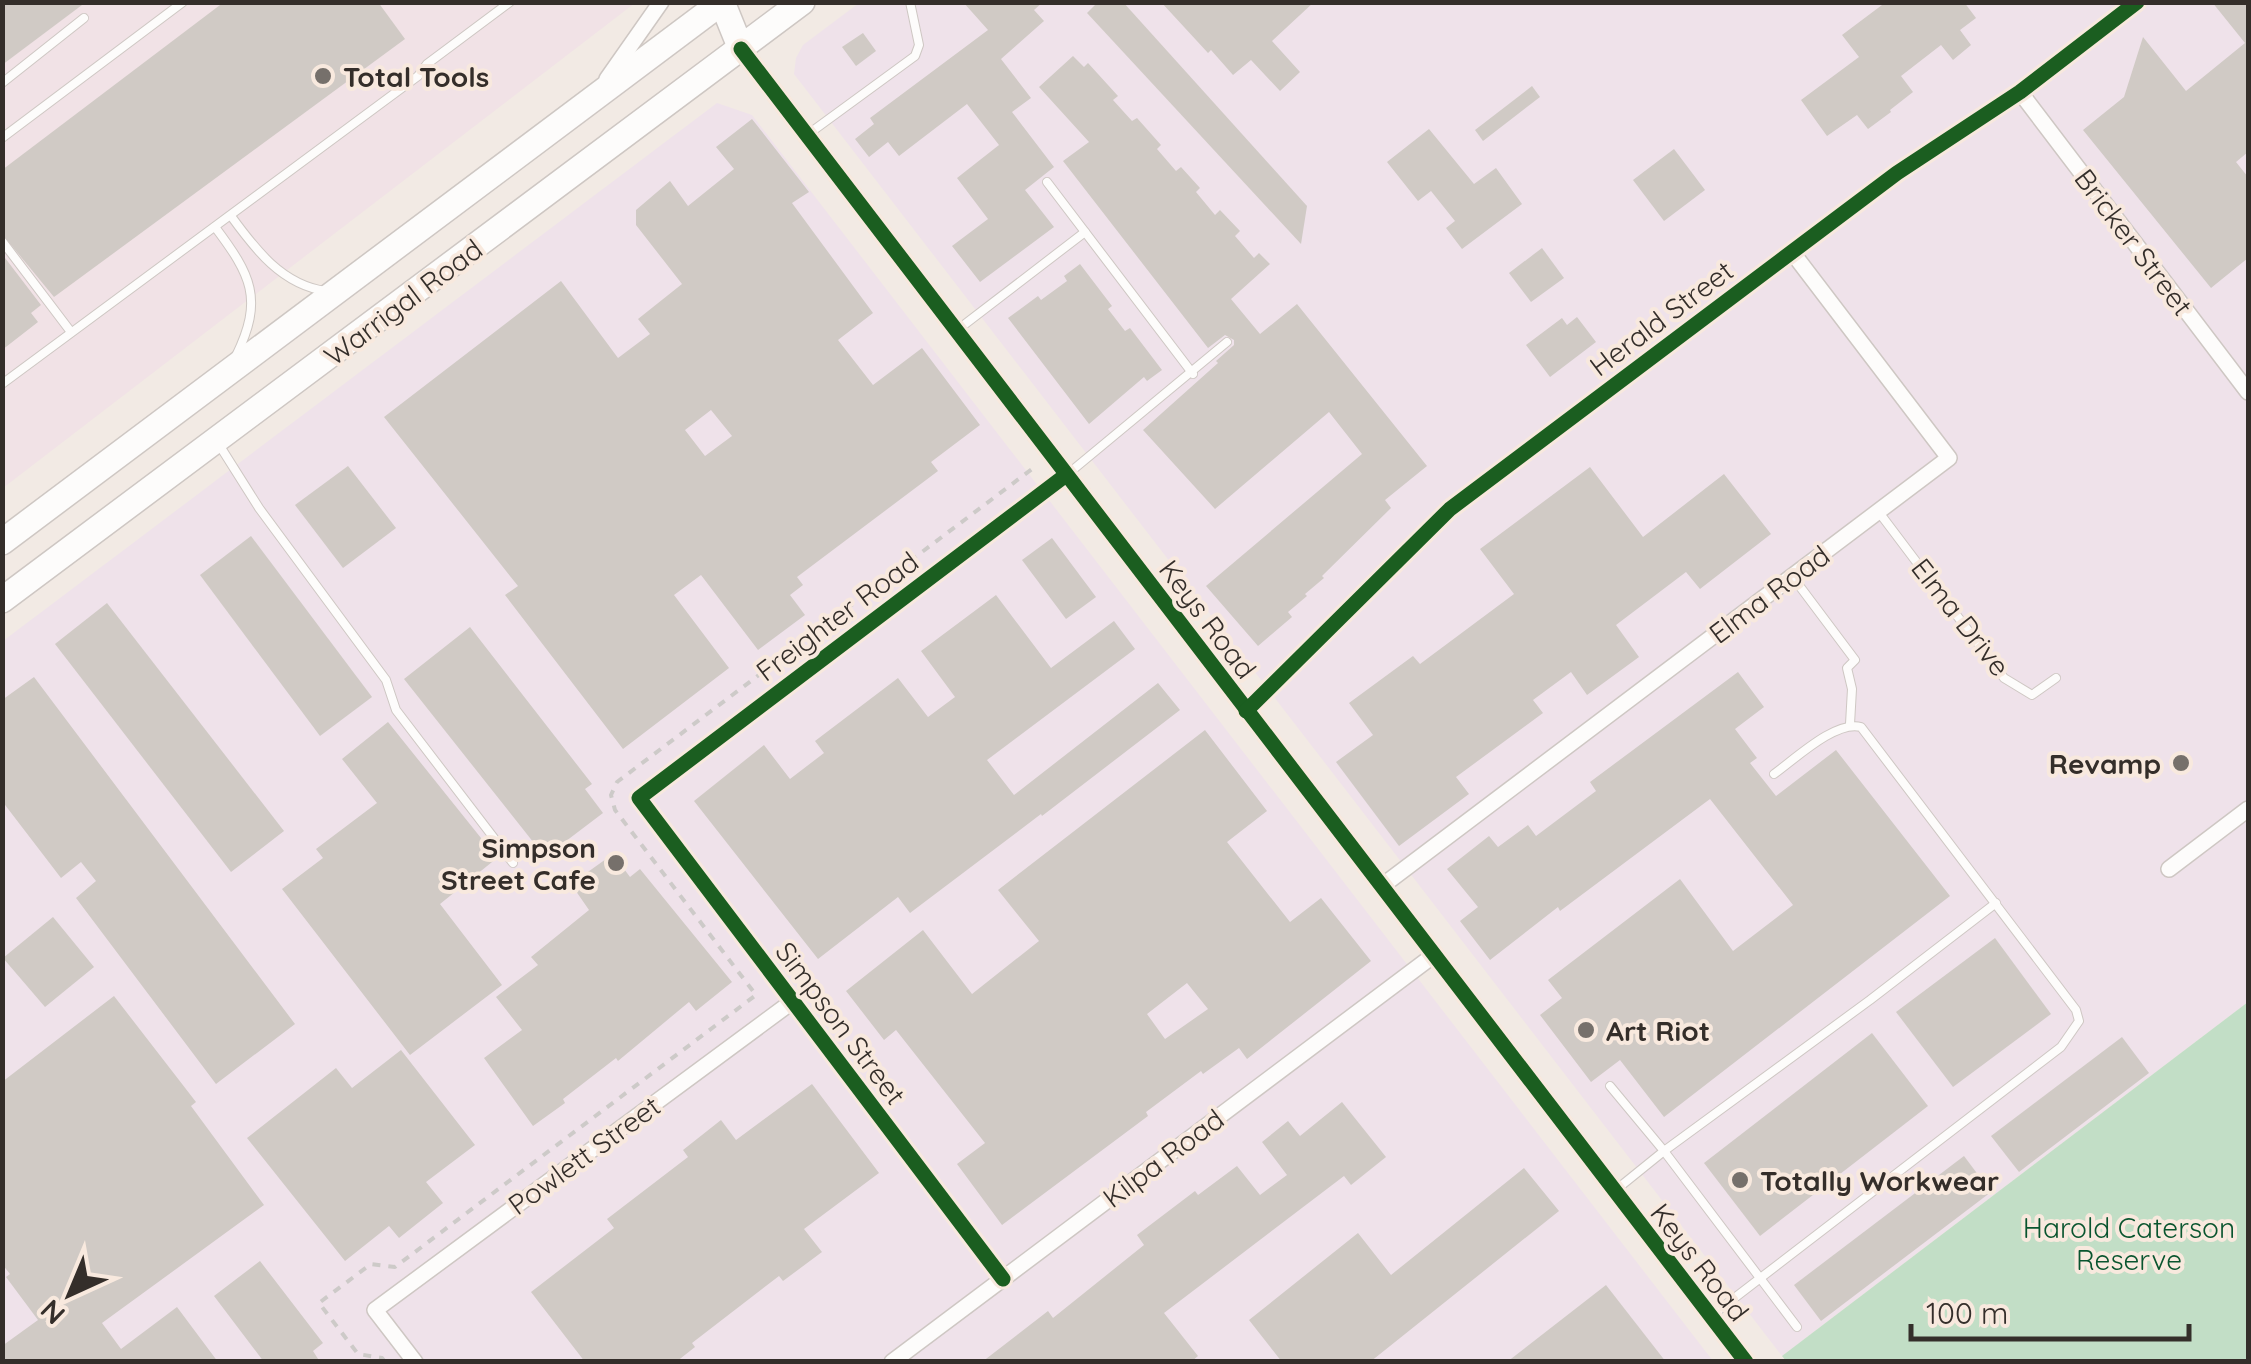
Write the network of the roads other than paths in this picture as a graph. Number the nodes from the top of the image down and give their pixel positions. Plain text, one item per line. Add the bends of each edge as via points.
1 (183, 2) edge
2 (510, 2) edge
3 (661, 2) edge
4 (802, 2) edge
5 (910, 2) edge
6 (2137, 2) edge
7 (710, 6) edge
8 (84, 18) dead end
9 (741, 48) junction
10 (2, 82) edge
11 (2020, 92) junction
12 (589, 102) junction
13 (807, 135) junction
14 (2, 138) edge
15 (1047, 182) dead end
16 (230, 216) junction
17 (215, 228) junction
18 (1085, 232) junction
19 (2, 241) edge
20 (1792, 252) junction
21 (340, 290) junction
22 (956, 331) junction
23 (70, 332) junction
24 (1227, 342) dead end
25 (228, 373) junction
26 (1192, 374) junction
27 (2, 384) edge
28 (2248, 392) edge
29 (216, 440) junction
30 (1066, 475) junction
31 (46, 510) junction
32 (1878, 511) junction
33 (2, 542) edge
34 (74, 546) junction
35 (1792, 576) junction
36 (2, 600) edge
37 (2056, 678) dead end
38 (1246, 711) junction
39 (1850, 724) junction
40 (1774, 774) dead end
41 (639, 798) joint
42 (2248, 809) edge
43 (512, 864) dead end
44 (2169, 869) dead end
45 (1382, 886) junction
46 (1996, 903) junction
47 (1434, 955) junction
48 (792, 1001) junction
49 (1610, 1086) dead end
50 (1664, 1151) junction
51 (1613, 1191) junction
52 (1760, 1278) junction
53 (1003, 1279) junction
54 (1711, 1316) junction
55 (1798, 1328) dead end
56 (415, 1362) edge
57 (892, 1362) edge
58 (1746, 1362) edge

1 - 14 lane
2 - 16 lane
3 - 12 street
4 - 9 highway, Warrigal Road
5 - 13 lane via 915,56
6 - 11 street, Herald Street
7 - 9 highway
7 - 12 highway, Warrigal Road
8 - 10 lane
9 - 13 street, Keys Road
9 - 29 highway, Warrigal Road
11 - 20 street, Herald Street
11 - 28 street, Bricker Street
12 - 21 highway, Warrigal Road
13 - 22 street, Keys Road
15 - 18 lane
16 - 17 lane
16 - 21 lane via 262,258 294,280 310,289
17 - 23 lane
17 - 25 lane via 243,266 252,302 250,325
18 - 22 lane
18 - 26 lane
19 - 23 lane
20 - 32 street, Elma Road via 1949,458
20 - 38 street, Herald Street via 1450,508
21 - 25 highway, Warrigal Road
22 - 30 street, Keys Road
23 - 27 lane
24 - 26 lane
25 - 31 highway, Warrigal Road
26 - 30 lane
29 - 34 highway, Warrigal Road
29 - 43 lane via 386,680 396,710
30 - 38 street, Keys Road
30 - 41 street, Freighter Road
31 - 33 highway, Warrigal Road
31 - 34 highway
32 - 35 street, Elma Road
32 - 37 lane, Elma Drive via 2004,678 2032,694
34 - 36 highway, Warrigal Road
35 - 39 lane via 1855,660 1847,668
35 - 45 street, Elma Road
38 - 45 street, Keys Road
39 - 40 lane
39 - 46 lane via 1870,736
41 - 48 street, Simpson Street
42 - 44 street
45 - 47 street, Keys Road
46 - 50 lane
46 - 52 lane via 2076,1010 2076,1028
47 - 51 street, Keys Road
47 - 53 street, Kilpa Road
48 - 53 street, Simpson Street
48 - 56 street, Powlett Street via 375,1310
49 - 50 lane
50 - 51 lane
50 - 52 lane
51 - 54 street, Keys Road
52 - 54 lane
52 - 55 lane
53 - 57 street, Kilpa Road
54 - 58 street, Keys Road

